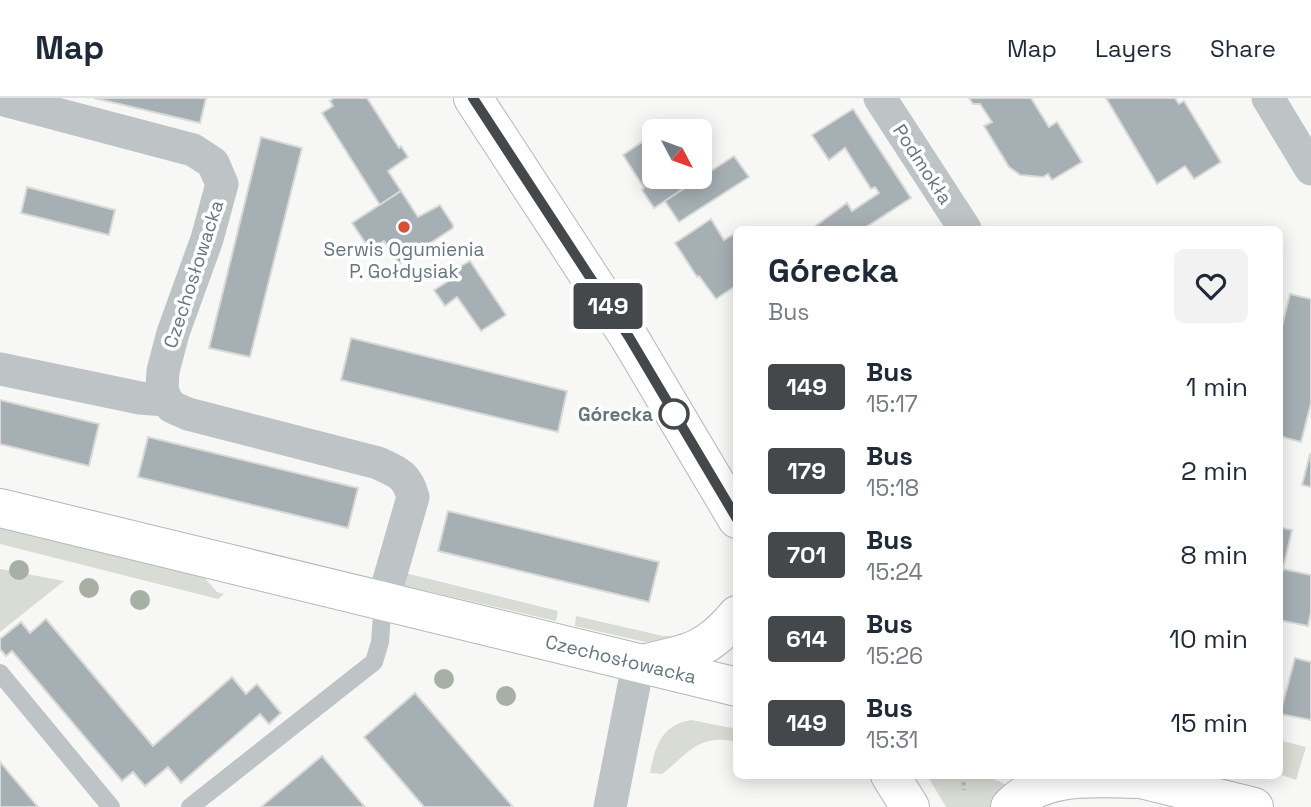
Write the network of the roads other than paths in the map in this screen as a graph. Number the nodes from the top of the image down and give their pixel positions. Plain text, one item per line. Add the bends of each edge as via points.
1 (473, 98) edge
2 (880, 98) edge
3 (1268, 98) edge
4 (0, 99) edge
5 (1311, 169) edge
6 (963, 226) edge
7 (0, 369) edge
8 (166, 400) junction
9 (0, 508) edge
10 (733, 512) edge
11 (383, 601) junction
12 (733, 619) edge
13 (638, 665) junction
14 (0, 673) edge
15 (733, 686) edge
16 (892, 779) edge
17 (1062, 779) edge
18 (1142, 779) edge
19 (111, 807) edge
20 (190, 807) edge
21 (610, 807) edge
22 (910, 807) edge
23 (1010, 807) edge
24 (1254, 807) edge

1 - 10 street via 629,337
2 - 6 street, Podmokła
3 - 5 street
4 - 8 street, Czechosłowacka via 193,150 213,163 222,184 163,370
7 - 8 street
8 - 11 street via 188,414 398,472 409,483 413,497
9 - 11 street, Czechosłowacka
11 - 13 street, Czechosłowacka
11 - 20 lane via 374,662
12 - 13 street via 694,651
13 - 15 street, Czechosłowacka
13 - 21 street
14 - 19 lane
16 - 22 street
17 - 23 street via 1027,791
18 - 24 street

